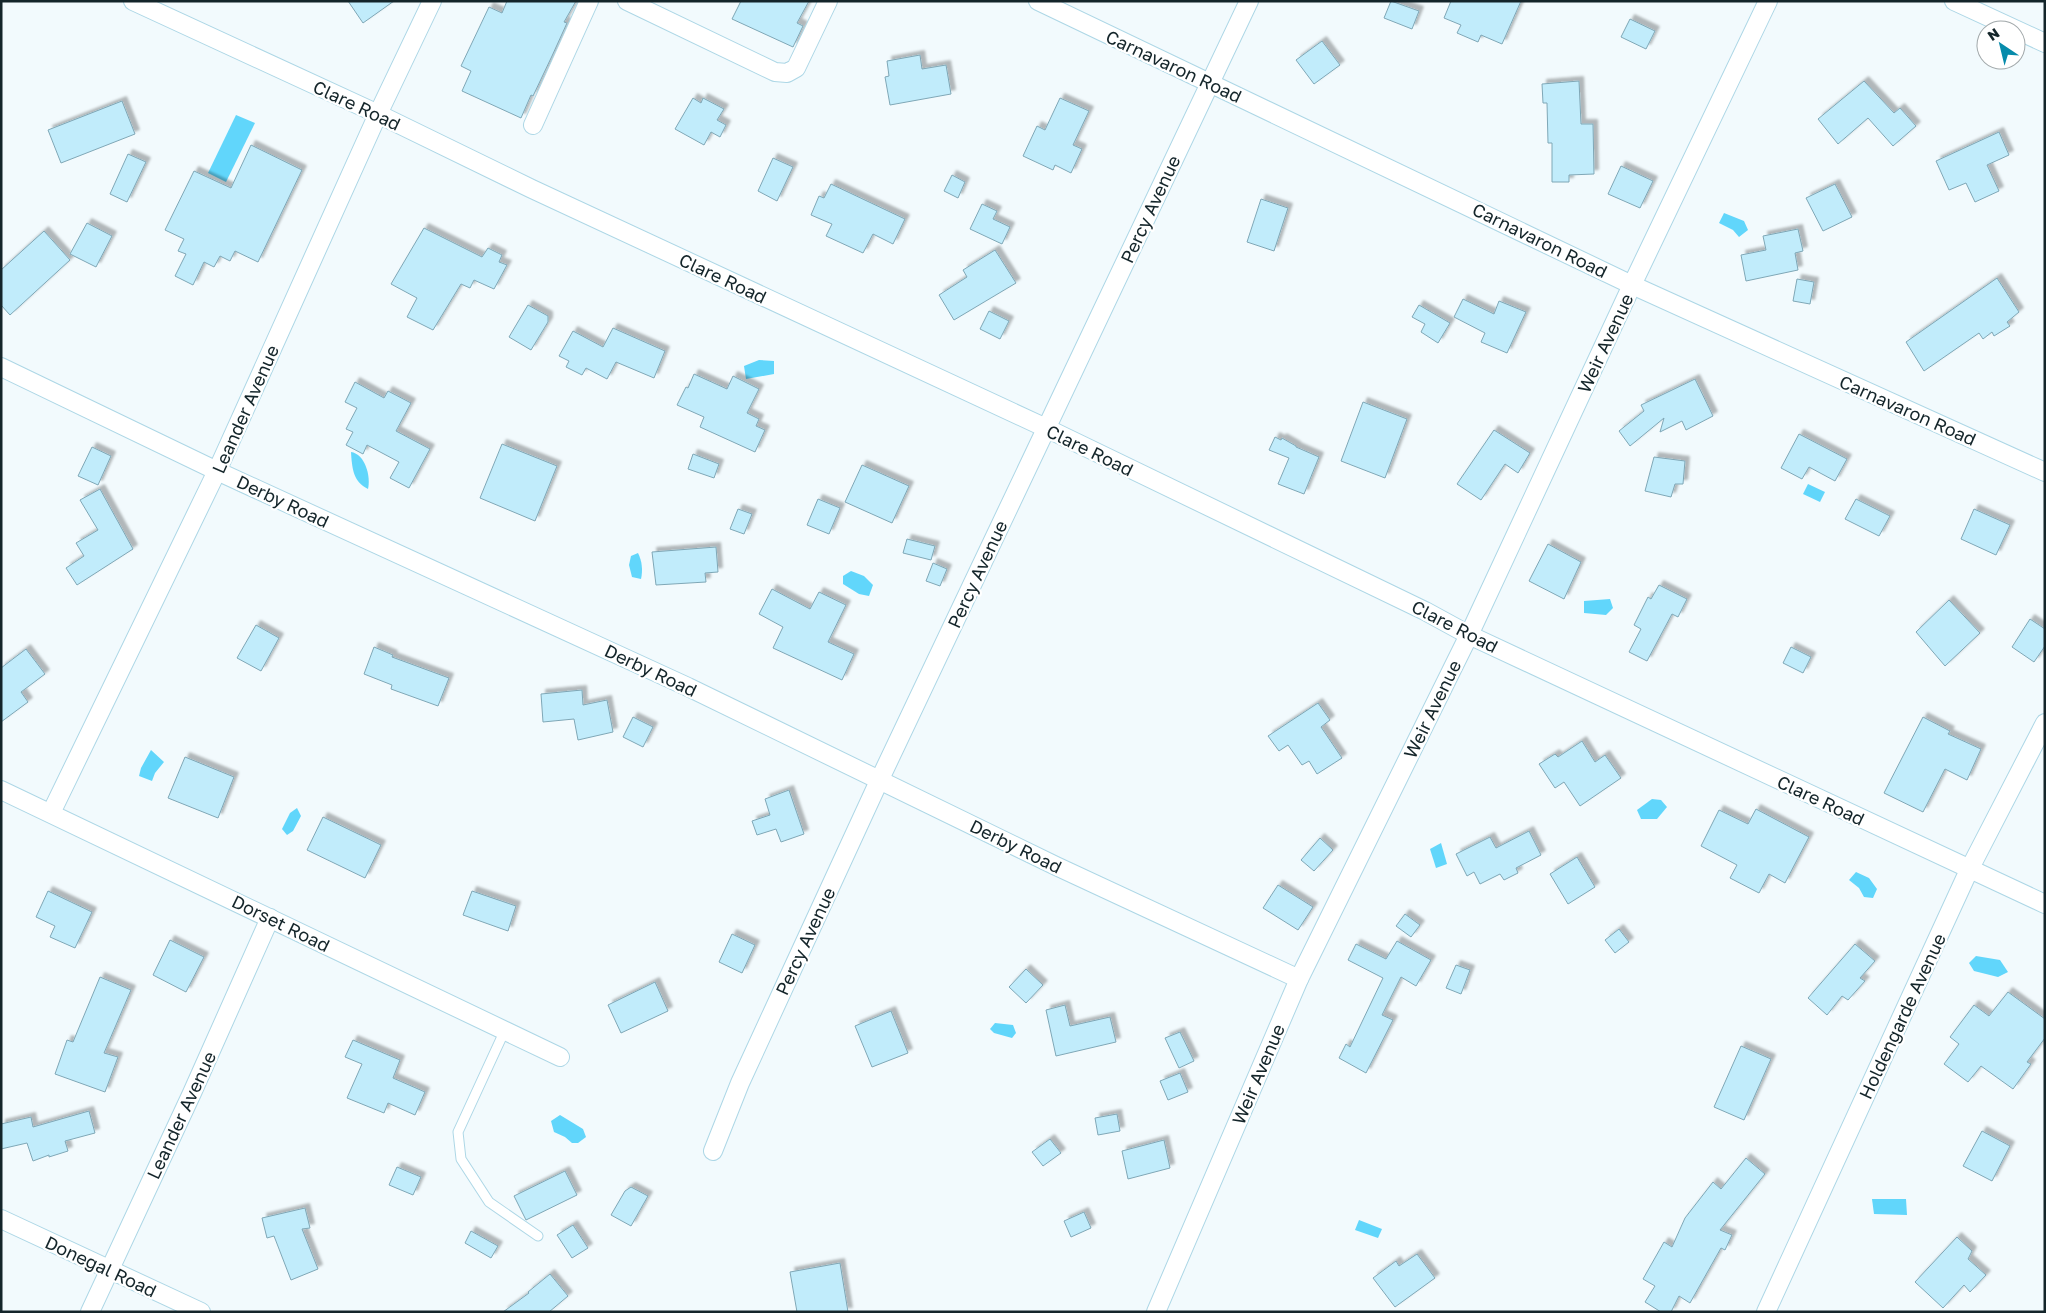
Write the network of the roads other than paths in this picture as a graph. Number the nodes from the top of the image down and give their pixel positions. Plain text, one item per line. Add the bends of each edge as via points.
1 (133, 1) edge
2 (432, 1) edge
3 (589, 1) edge
4 (627, 1) edge
5 (828, 1) edge
6 (1038, 1) edge
7 (1249, 1) edge
8 (1768, 1) edge
9 (1954, 1) edge
10 (2045, 43) edge
11 (1210, 83) junction
12 (378, 114) junction
13 (534, 125) dead end
14 (1632, 285) junction
15 (1, 367) edge
16 (1046, 428) junction
17 (217, 471) junction
18 (2045, 472) edge
19 (1469, 635) junction
20 (2045, 723) edge
21 (879, 781) junction
22 (1, 790) edge
23 (51, 814) junction
24 (1969, 870) junction
25 (2045, 904) edge
26 (270, 918) junction
27 (1299, 979) junction
28 (504, 1030) junction
29 (560, 1057) dead end
30 (712, 1151) dead end
31 (1, 1219) edge
32 (538, 1236) dead end
33 (110, 1270) junction
34 (90, 1312) edge
35 (201, 1312) edge
36 (1156, 1312) edge
37 (1766, 1312) edge

1 - 12 street, Clare Road
2 - 12 street, Leander Avenue
3 - 13 street
4 - 5 street via 775,72 787,73 796,68
6 - 11 street, Carnavaron Road
7 - 11 street, Percy Avenue
8 - 14 street, Weir Avenue
9 - 10 street
11 - 14 street, Carnavaron Road
11 - 16 street, Percy Avenue
12 - 16 street, Clare Road
12 - 17 street, Leander Avenue
14 - 18 street, Carnavaron Road
14 - 19 street, Weir Avenue
15 - 17 street, Derby Road
16 - 19 street, Clare Road
16 - 21 street, Percy Avenue
17 - 21 street, Derby Road via 688,687
17 - 23 street, Leander Avenue
19 - 24 street, Clare Road
19 - 27 street, Weir Avenue
20 - 24 street, Holdengarde Avenue
21 - 27 street, Derby Road
21 - 30 street, Percy Avenue
22 - 23 street, Dorset Road
23 - 26 street, Dorset Road
24 - 25 street, Clare Road
24 - 37 street, Holdengarde Avenue
26 - 28 street, Dorset Road
26 - 33 street, Leander Avenue
27 - 36 street, Weir Avenue
28 - 29 street, Dorset Road
28 - 32 lane via 458,1132 461,1159 489,1202
31 - 33 street, Donegal Road
33 - 34 street, Leander Avenue
33 - 35 street, Donegal Road

